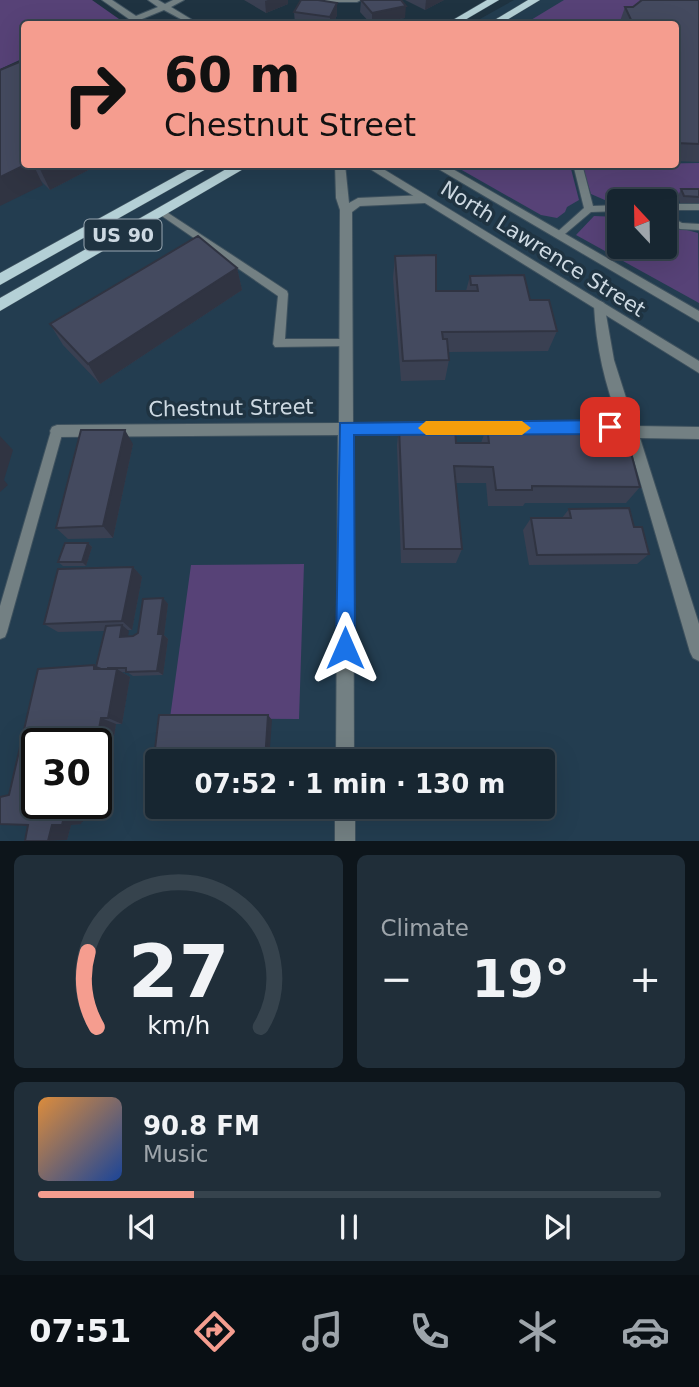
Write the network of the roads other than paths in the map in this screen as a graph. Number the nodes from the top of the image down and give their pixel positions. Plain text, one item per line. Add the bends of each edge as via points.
1 (106, 0) edge
2 (152, 0) edge
3 (180, 0) edge
4 (327, 0) edge
5 (357, 0) edge
6 (495, 0) edge
7 (535, 0) edge
8 (164, 7) junction
9 (138, 21) edge
10 (142, 21) edge
11 (190, 21) edge
12 (456, 21) edge
13 (499, 21) edge
14 (202, 168) edge
15 (239, 168) edge
16 (340, 168) edge
17 (374, 168) edge
18 (442, 168) edge
19 (578, 168) edge
20 (425, 199) junction
21 (677, 206) joint
22 (699, 206) edge
23 (607, 208) edge
24 (589, 209) junction
25 (346, 210) junction
26 (162, 212) junction
27 (699, 221) edge
28 (677, 224) edge
29 (699, 228) edge
30 (559, 236) junction
31 (2, 275) edge
32 (0, 305) edge
33 (600, 306) junction
34 (699, 317) edge
35 (346, 343) junction
36 (699, 368) edge
37 (346, 428) junction
38 (57, 431) joint
39 (630, 432) junction
40 (699, 433) edge
41 (0, 632) edge
42 (699, 652) edge
43 (345, 749) edge
44 (345, 819) edge
45 (345, 841) edge

1 - 9 street
2 - 8 street
3 - 8 street
4 - 5 street
6 - 12 main road
7 - 13 main road
8 - 10 street
8 - 11 street
14 - 31 main road, US 90
15 - 26 main road, US 90
16 - 25 street
17 - 20 street, North Lawrence Street
18 - 30 street, North Lawrence Street
19 - 24 lane
20 - 25 street via 359,202
20 - 33 street, North Lawrence Street
21 - 22 lane
21 - 27 lane
23 - 24 lane
24 - 30 lane
25 - 35 street
26 - 32 main road, US 90
26 - 35 lane via 282,294 279,344
28 - 29 lane
30 - 34 street, North Lawrence Street
33 - 36 street, North Lawrence Street
33 - 39 street via 601,328
35 - 37 street
37 - 38 street, Chestnut Street
37 - 39 street, Chestnut Street via 610,427
37 - 43 street
38 - 41 lane
39 - 40 street, Chestnut Street
39 - 42 street
44 - 45 street

